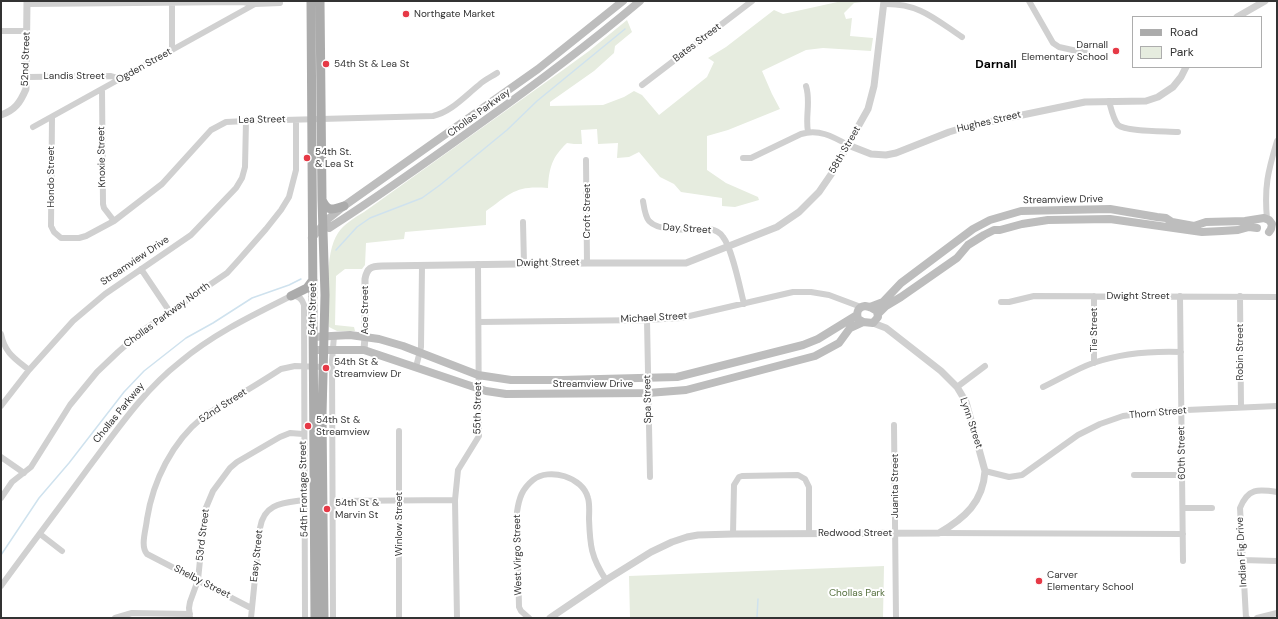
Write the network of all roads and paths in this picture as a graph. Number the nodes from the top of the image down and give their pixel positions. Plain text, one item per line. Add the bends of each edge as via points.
1 (311, 1) edge
2 (320, 1) edge
3 (623, 1) edge
4 (640, 1) edge
5 (752, 1) edge
6 (1029, 1) edge
7 (1266, 1) edge
8 (27, 2) edge
9 (172, 2) edge
10 (884, 2) edge
11 (280, 3) dead end
12 (255, 4) junction
13 (1239, 16) edge
14 (1, 31) edge
15 (27, 31) junction
16 (962, 37) dead end
17 (172, 50) junction
18 (1086, 53) dead end
19 (1186, 68) edge
20 (497, 73) dead end
21 (27, 76) junction
22 (121, 78) junction
23 (642, 85) dead end
24 (806, 86) dead end
25 (102, 89) junction
26 (1109, 101) junction
27 (1, 115) edge
28 (52, 117) junction
29 (317, 119) junction
30 (246, 120) junction
31 (296, 120) junction
32 (33, 127) dead end
33 (808, 132) junction
34 (1178, 132) dead end
35 (1277, 141) edge
36 (848, 145) junction
37 (743, 158) dead end
38 (586, 160) dead end
39 (322, 200) junction
40 (643, 201) dead end
41 (344, 206) junction
42 (1034, 210) junction
43 (114, 221) junction
44 (523, 222) dead end
45 (1036, 222) junction
46 (1266, 223) edge
47 (322, 226) junction
48 (1273, 232) edge
49 (57, 236) joint
50 (312, 238) junction
51 (728, 247) junction
52 (587, 263) junction
53 (478, 264) junction
54 (524, 264) junction
55 (422, 266) junction
56 (141, 269) junction
57 (367, 270) joint
58 (313, 280) junction
59 (291, 296) junction
60 (1094, 296) junction
61 (1180, 296) junction
62 (1240, 296) junction
63 (1277, 297) edge
64 (1001, 302) dead end
65 (744, 304) junction
66 (870, 307) junction
67 (170, 312) junction
68 (860, 314) junction
69 (876, 318) junction
70 (647, 320) junction
71 (479, 322) junction
72 (1, 334) edge
73 (324, 336) junction
74 (334, 336) junction
75 (313, 337) junction
76 (365, 337) junction
77 (333, 349) junction
78 (313, 350) junction
79 (323, 350) junction
80 (364, 350) junction
81 (1181, 352) junction
82 (420, 353) junction
83 (1094, 363) junction
84 (309, 366) junction
85 (986, 366) dead end
86 (323, 367) junction
87 (416, 367) junction
88 (29, 370) junction
89 (478, 375) junction
90 (648, 378) junction
91 (957, 387) junction
92 (1043, 387) dead end
93 (478, 390) junction
94 (648, 393) junction
95 (1, 406) edge
96 (1277, 406) edge
97 (1240, 408) junction
98 (1182, 410) junction
99 (894, 425) dead end
100 (399, 431) dead end
101 (303, 434) junction
102 (1, 457) edge
103 (985, 471) junction
104 (24, 473) junction
105 (1134, 475) dead end
106 (1182, 475) junction
107 (650, 477) dead end
108 (1277, 492) edge
109 (1, 498) edge
110 (304, 500) junction
111 (455, 500) junction
112 (333, 501) junction
113 (399, 501) junction
114 (1183, 508) junction
115 (1212, 508) dead end
116 (895, 533) junction
117 (939, 533) junction
118 (40, 534) junction
119 (733, 534) junction
120 (809, 534) junction
121 (1183, 534) junction
122 (62, 551) dead end
123 (152, 557) joint
124 (1242, 560) junction
125 (1183, 561) dead end
126 (1277, 561) edge
127 (198, 580) junction
128 (606, 580) junction
129 (1, 586) edge
130 (252, 608) junction
131 (1277, 613) edge
132 (190, 616) edge
133 (115, 618) edge
134 (251, 618) edge
135 (305, 618) edge
136 (315, 618) edge
137 (324, 618) edge
138 (334, 618) edge
139 (400, 618) edge
140 (457, 618) edge
141 (529, 618) edge
142 (550, 618) edge
143 (896, 618) edge
144 (1247, 618) edge
145 (1257, 618) edge

1 - 29 main road, 54th Street
2 - 29 main road, 54th Street
3 - 41 main road, Chollas Parkway via 538,69
4 - 47 main road, Chollas Parkway via 540,82 423,165 344,219 329,228
5 - 23 street, Bates Street
6 - 18 street via 1053,43 1059,47
7 - 13 street
8 - 9 street
8 - 15 street, 52nd Street
9 - 12 street
9 - 17 street
10 - 16 street via 910,6 926,12
10 - 36 street, 58th Street via 873,93 868,109
11 - 12 street
12 - 17 street, Ogden Street
14 - 15 street
15 - 21 street, 52nd Street
17 - 22 street, Ogden Street
19 - 26 street, Hughes Street via 1173,87 1158,97 1140,102
20 - 29 street, Lea Street via 439,115
21 - 22 street, Landis Street
21 - 27 street, 52nd Street via 26,89 21,101 11,112
22 - 25 street, Ogden Street
24 - 33 street via 809,95
25 - 28 street, Ogden Street
25 - 43 street, Knoxie Street via 103,204
26 - 34 street via 1118,125 1128,129
26 - 36 street, Hughes Street via 1085,102 969,126 881,156
28 - 32 street, Ogden Street
28 - 49 street, Hondo Street via 51,226
29 - 31 street, Lea Street
29 - 39 main road, 54th Street
29 - 50 main road, 54th Street
30 - 31 street, Lea Street
30 - 43 street, Lea Street via 226,122 211,130 162,184
30 - 56 street, Streamview Drive via 245,167 238,185 191,235
31 - 67 street, Chollas Parkway North via 296,170 289,197 282,210 227,273
33 - 36 street, Hughes Street via 826,133
33 - 37 street, Hughes Street via 751,158
35 - 46 street via 1266,183
36 - 51 street, 58th Street via 819,192 799,212 769,231
38 - 52 street, Croft Street
39 - 41 main road via 328,209
39 - 47 main road, 54th Street
40 - 51 street, Day Street via 646,217 655,226 664,229 717,231 724,237
41 - 47 main road, Chollas Parkway
42 - 45 street
42 - 46 main road, Streamview Drive via 1116,210 1166,218 1172,222 1194,226 1206,222
42 - 66 main road, Streamview Drive via 1004,215 977,227 901,283 883,302
43 - 49 street, Lea Street via 79,238
44 - 54 street
45 - 46 main road, Streamview Drive via 1110,219 1216,232
45 - 69 main road, Streamview Drive via 994,230 984,235 968,245 957,258 886,306
46 - 48 main road
46 - 48 main road via 1261,233
47 - 50 main road, Chollas Parkway
47 - 73 main road, 54th Street
50 - 58 main road, 54th Street
51 - 52 street, Dwight Street via 686,263
51 - 65 street, Day Street
52 - 54 street, Dwight Street
53 - 54 street, Dwight Street
53 - 55 street, Dwight Street
53 - 71 street, 55th Street
55 - 57 street, Dwight Street via 375,266
55 - 82 street
56 - 67 street
56 - 88 street, Streamview Drive via 105,294 64,330
57 - 76 street, Ace Street
58 - 59 main road via 307,288
58 - 75 main road, 54th Street
59 - 84 street, 54th Frontage Street via 299,297 304,305
59 - 118 street, Chollas Parkway via 207,341 162,378 119,426
60 - 61 street, Dwight Street
60 - 64 street, Dwight Street via 1034,296
60 - 83 street, Tie Street
61 - 62 street, Dwight Street
61 - 81 street, 60th Street
62 - 63 street, Dwight Street
62 - 97 street, Robin Street
65 - 68 street, Michael Street via 780,294 801,292 829,295 848,303
65 - 70 street, Michael Street via 681,318
66 - 68 main road
66 - 69 main road via 875,309
67 - 104 street, Chollas Parkway North via 133,339 97,372 70,405 31,467
68 - 69 main road
68 - 90 main road, Streamview Drive via 803,345 684,377
68 - 94 main road, Streamview Drive via 838,343 815,356 686,390
69 - 91 street, Lynn Street via 942,371
70 - 71 street, Michael Street
70 - 90 street, Spa Street
71 - 89 street, 55th Street
72 - 88 street via 8,353
73 - 74 main road, Streamview Drive
73 - 75 main road, Streamview Drive
73 - 79 main road, 54th Street
74 - 76 main road, Streamview Drive
74 - 77 street
75 - 78 main road, 54th Street
76 - 80 street, Ace Street
76 - 82 main road, Streamview Drive via 387,341
77 - 79 main road, Streamview Drive
77 - 80 main road, Streamview Drive
77 - 112 street
78 - 79 main road, Streamview Drive
78 - 84 main road, 54th Street
79 - 86 main road, 54th Street
80 - 87 main road, Streamview Drive
81 - 83 street via 1134,353
81 - 98 street, 60th Street
82 - 87 street
82 - 89 main road, Streamview Drive
83 - 92 street
84 - 86 street, 52nd Street
84 - 101 street, 54th Frontage Street
84 - 123 street, 52nd Street via 281,369 204,417 181,440 164,467 151,500 144,548
84 - 136 main road, 54th Street
85 - 91 street
86 - 137 main road, 54th Street
87 - 93 main road, Streamview Drive
88 - 95 street, Streamview Drive
89 - 90 main road, Streamview Drive via 511,380
89 - 93 street, 55th Street
90 - 94 street, Spa Street
91 - 103 street, Lynn Street via 966,402
93 - 94 main road, Streamview Drive via 506,394
93 - 111 street, 55th Street via 479,436 458,470
94 - 107 street, Spa Street
96 - 97 street, Thorn Street
97 - 98 street, Thorn Street
98 - 103 street, Thorn Street via 1136,413 1112,419 1069,441 1022,475 1004,477
98 - 106 street, 60th Street
99 - 116 street, Juanita Street
100 - 113 street, Winlow Street
101 - 110 street, 54th Frontage Street
101 - 127 street, 53rd Street via 290,433 280,437 237,462 213,491 205,510
102 - 104 street
103 - 117 street, Lynn Street via 984,482 976,502 958,520
104 - 109 street, Chollas Parkway North via 12,482
105 - 106 street
106 - 114 street, 60th Street
108 - 124 street, Indian Fig Drive via 1256,491 1244,498 1240,508
110 - 130 street, Easy Street via 276,505 268,510 262,520
110 - 135 street, 54th Frontage Street
111 - 113 street
111 - 140 street, 55th Street
112 - 113 street
112 - 138 street
113 - 139 street, Winlow Street
114 - 115 street
114 - 121 street, 60th Street
116 - 117 street, Redwood Street
116 - 120 street, Redwood Street
116 - 143 street, Juanita Street
117 - 121 street, Redwood Street
118 - 122 street
118 - 129 street, Chollas Parkway
119 - 120 street, Redwood Street
119 - 120 street via 734,485 737,480 742,476 798,475 805,479 809,486
119 - 128 street, Redwood Street via 698,535 672,542
121 - 125 street, 60th Street
123 - 127 street, Shelby Street
124 - 126 street
124 - 144 street, Indian Fig Drive
127 - 130 street, Shelby Street
127 - 132 street, 53rd Street via 190,602
128 - 141 street, West Virgo Street via 591,552 588,498 583,489 565,476 542,475 528,484 518,501 519,607
128 - 142 street, Redwood Street
130 - 134 street, Easy Street
131 - 145 street
132 - 133 street via 132,613

